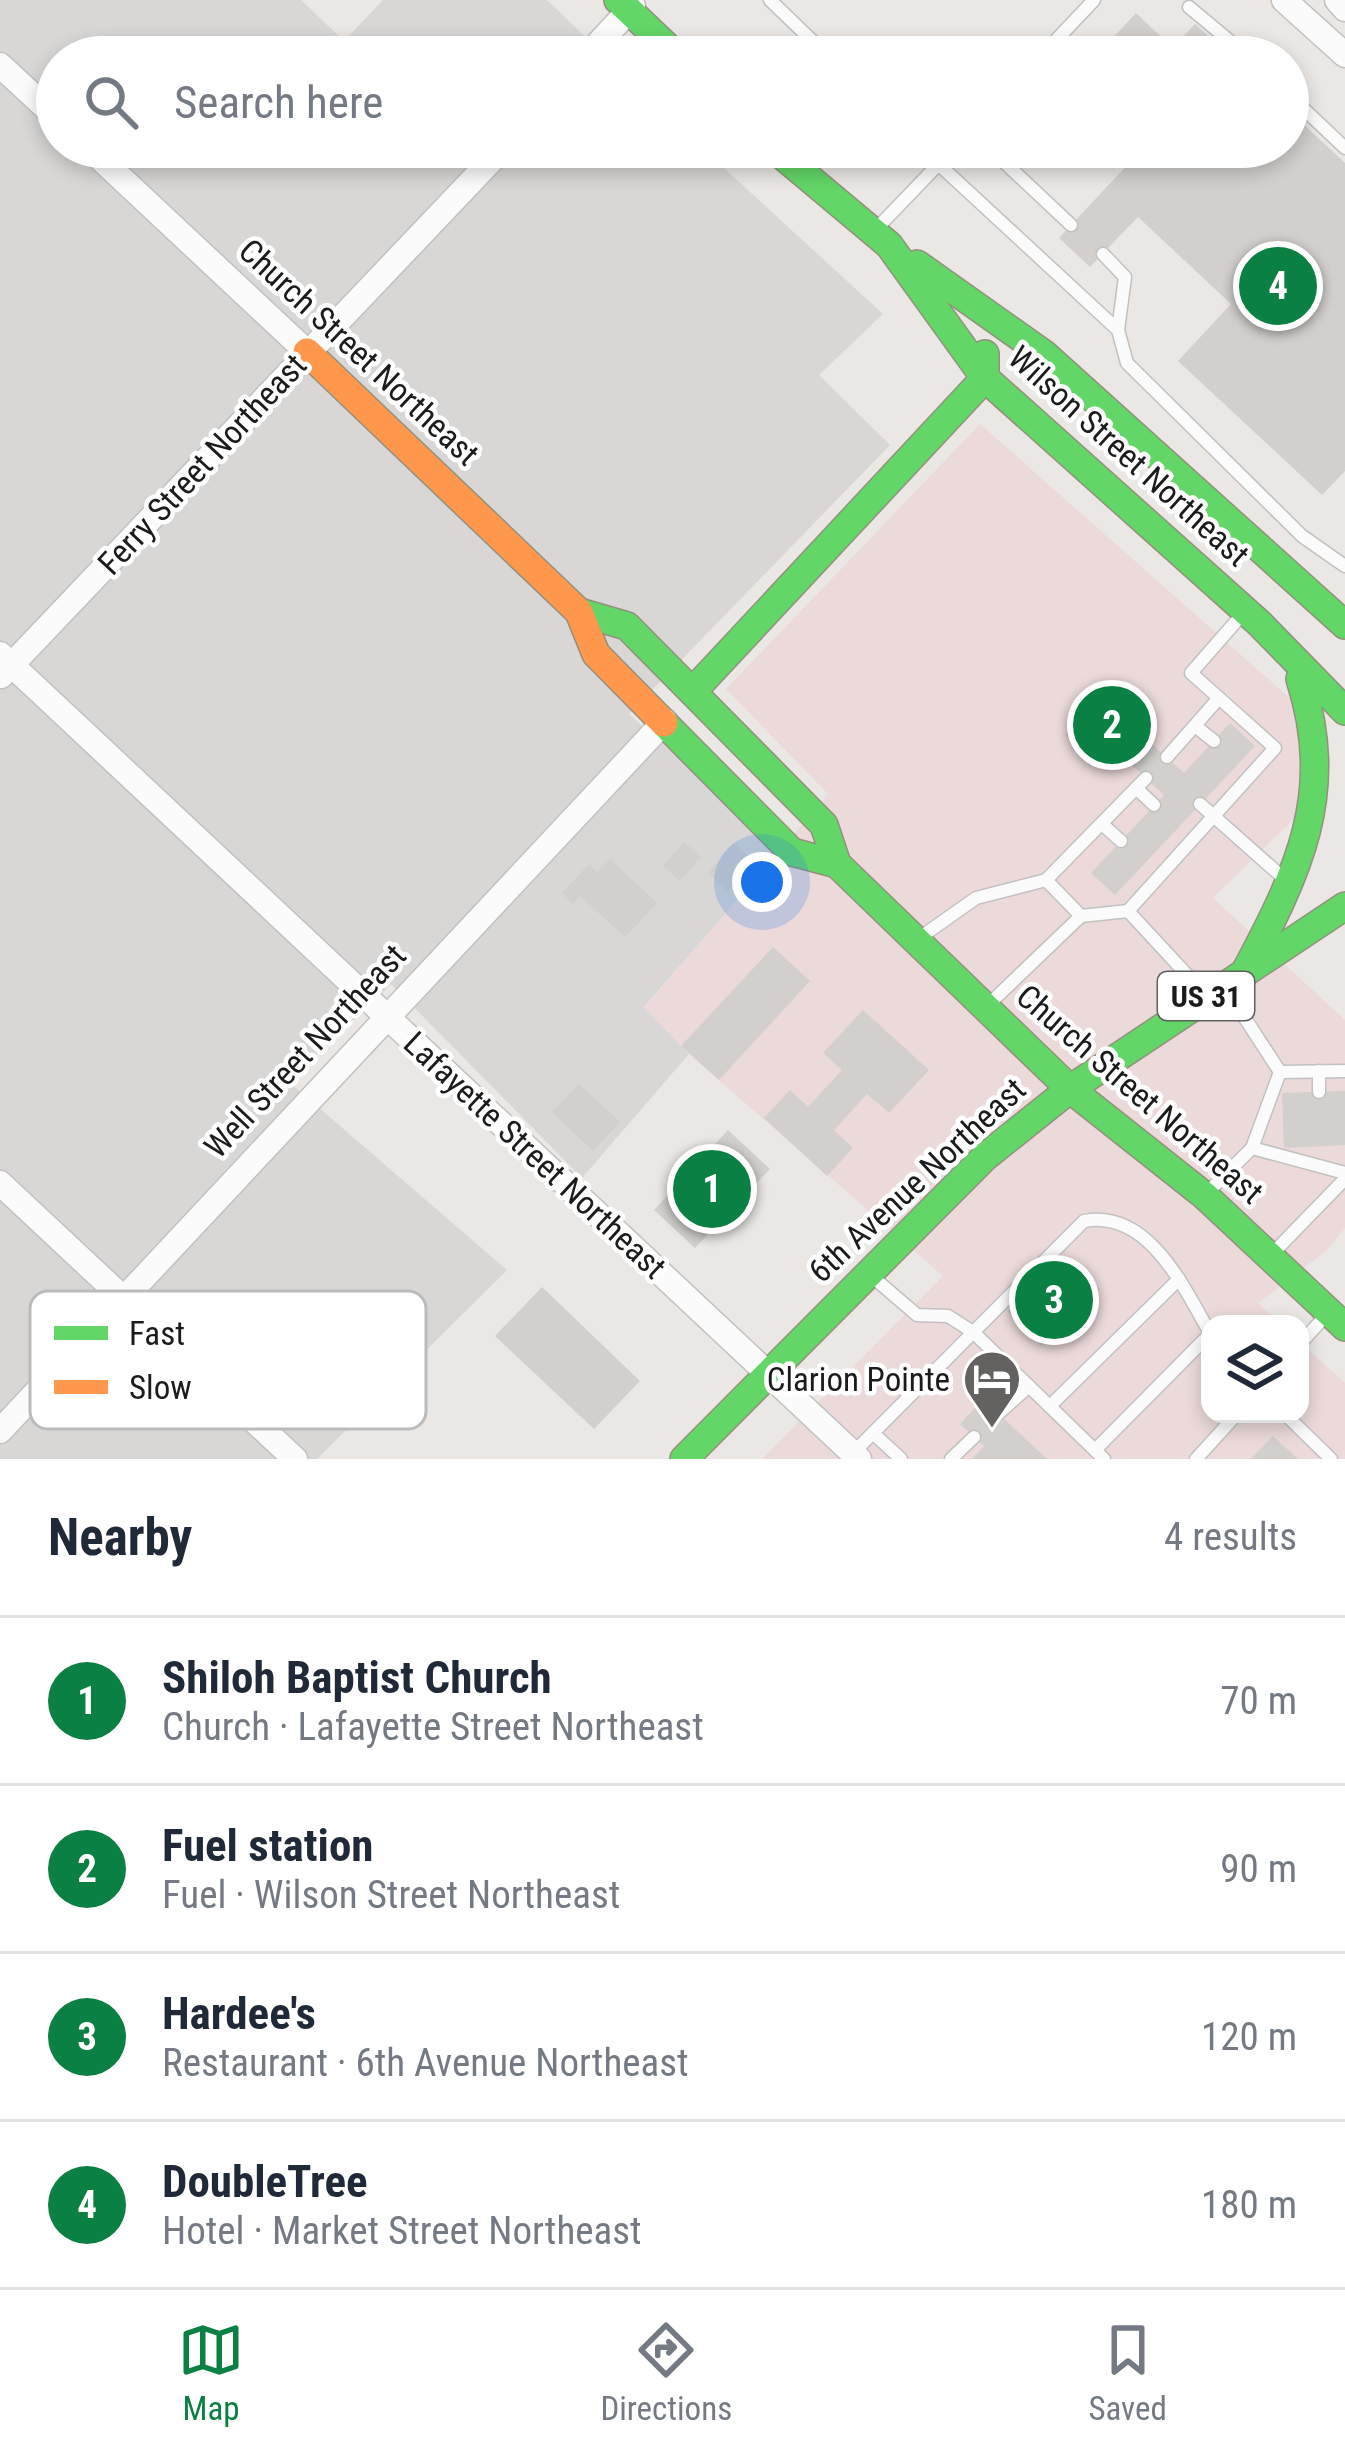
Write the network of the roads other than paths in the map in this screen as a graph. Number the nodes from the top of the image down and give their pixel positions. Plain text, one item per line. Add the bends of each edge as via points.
1 (770, 0) edge
2 (1094, 0) edge
3 (1284, 0) edge
4 (1337, 0) edge
5 (1188, 2) edge
6 (628, 3) edge
7 (1345, 10) edge
8 (602, 36) edge
9 (659, 36) edge
10 (807, 36) edge
11 (1060, 36) edge
12 (1226, 36) edge
13 (1345, 55) edge
14 (0, 65) edge
15 (36, 98) edge
16 (1309, 114) edge
17 (1345, 148) edge
18 (110, 168) edge
19 (484, 168) edge
20 (797, 168) edge
21 (935, 168) edge
22 (940, 168) edge
23 (1010, 168) edge
24 (1071, 225) dead end
25 (882, 239) junction
26 (1103, 254) dead end
27 (969, 302) junction
28 (1118, 330) junction
29 (307, 352) junction
30 (985, 378) junction
31 (1345, 566) edge
32 (578, 612) junction
33 (1252, 617) junction
34 (1345, 625) edge
35 (4, 666) edge
36 (693, 691) junction
37 (1219, 698) junction
38 (1345, 711) edge
39 (665, 722) junction
40 (1195, 726) junction
41 (1214, 741) dead end
42 (1167, 758) dead end
43 (1238, 764) dead end
44 (1251, 776) junction
45 (1200, 804) dead end
46 (1154, 805) dead end
47 (1216, 817) junction
48 (1102, 824) junction
49 (1177, 829) dead end
50 (1121, 841) dead end
51 (1192, 842) junction
52 (1145, 863) dead end
53 (837, 864) junction
54 (1160, 876) junction
55 (1046, 880) junction
56 (1292, 886) junction
57 (1345, 907) edge
58 (1128, 911) junction
59 (1081, 916) junction
60 (917, 939) junction
61 (1225, 985) junction
62 (986, 1007) junction
63 (386, 1017) junction
64 (1318, 1071) junction
65 (1345, 1071) edge
66 (1280, 1072) junction
67 (1070, 1089) junction
68 (1319, 1092) dead end
69 (1320, 1147) dead end
70 (1252, 1148) junction
71 (1321, 1166) junction
72 (1345, 1176) edge
73 (0, 1183) edge
74 (1205, 1196) junction
75 (1271, 1255) junction
76 (866, 1270) junction
77 (1179, 1279) junction
78 (116, 1291) edge
79 (130, 1291) edge
80 (1201, 1317) edge
81 (1337, 1319) edge
82 (973, 1332) junction
83 (1309, 1338) edge
84 (1201, 1343) edge
85 (769, 1372) junction
86 (1029, 1386) junction
87 (30, 1399) edge
88 (1049, 1406) junction
89 (999, 1413) dead end
90 (1229, 1423) edge
91 (1294, 1423) edge
92 (263, 1429) edge
93 (0, 1431) edge
94 (873, 1433) junction
95 (974, 1436) dead end
96 (1099, 1454) edge
97 (856, 1456) edge
98 (295, 1459) edge
99 (684, 1459) edge
100 (901, 1459) edge
101 (951, 1459) edge
102 (1196, 1459) edge
103 (1331, 1459) edge

1 - 10 lane
2 - 11 lane
3 - 13 street
4 - 7 street
5 - 12 lane
6 - 8 street
6 - 9 main road
14 - 15 street
16 - 17 lane
18 - 29 street, Church Street Northeast
19 - 29 street, Ferry Street Northeast
20 - 25 main road, Wilson Street Northeast
21 - 25 lane
22 - 28 lane
23 - 24 lane
25 - 27 main road
25 - 30 main road, Wilson Street Northeast
26 - 28 lane via 1126,277
27 - 30 main road via 985,340
27 - 34 main road via 1044,354
28 - 31 lane via 1127,362 1302,536
29 - 32 main road, Church Street Northeast
29 - 35 street, Ferry Street Northeast
30 - 33 main road, Wilson Street Northeast
30 - 36 main road
32 - 36 main road, Church Street Northeast via 628,626
32 - 39 main road, Church Street Northeast via 596,654
33 - 37 lane via 1191,673
33 - 38 main road, Wilson Street Northeast
33 - 56 main road via 1315,700 1336,775 1326,820
35 - 63 street, Lafayette Street Northeast
36 - 53 main road, Church Street Northeast via 824,825
37 - 40 lane
37 - 44 lane via 1275,748
39 - 53 main road, Church Street Northeast via 792,852
39 - 63 street, Well Street Northeast
40 - 41 lane
40 - 42 lane
43 - 44 lane
44 - 47 lane
45 - 47 lane
46 - 48 lane via 1141,783
47 - 51 lane
47 - 56 lane
48 - 50 lane
48 - 55 lane
49 - 51 lane
51 - 54 lane
52 - 54 lane
53 - 60 main road, Church Street Northeast
54 - 58 lane
55 - 59 lane
55 - 60 lane via 976,898
56 - 61 main road
57 - 61 main road, 6th Avenue Northeast / US 31
58 - 59 lane
58 - 61 lane
59 - 62 lane
60 - 62 main road, Church Street Northeast
61 - 66 lane
61 - 67 main road, 6th Avenue Northeast / US 31
62 - 67 main road, Church Street Northeast
63 - 79 street, Well Street Northeast
63 - 85 street, Lafayette Street Northeast
64 - 65 lane
64 - 66 lane
64 - 68 lane
66 - 70 lane
67 - 74 main road, Church Street Northeast
67 - 76 main road, 6th Avenue Northeast / US 31
69 - 71 lane
70 - 71 lane
70 - 74 lane
71 - 72 lane
72 - 75 lane
73 - 78 street
74 - 75 main road, Church Street Northeast
75 - 81 main road, Church Street Northeast
76 - 82 lane via 917,1315 948,1316
76 - 85 main road, 6th Avenue Northeast / US 31
77 - 80 lane
77 - 82 lane via 1148,1241 1114,1219 1084,1221
77 - 88 lane
81 - 83 lane
82 - 86 lane
82 - 94 lane
84 - 96 lane
85 - 97 street, Lafayette Street Northeast
85 - 99 main road, 6th Avenue Northeast / US 31
86 - 88 lane
86 - 89 lane
87 - 93 street, Well Street Northeast
88 - 96 lane
90 - 102 lane
91 - 103 lane
92 - 98 street
94 - 97 lane
94 - 100 lane
95 - 101 lane

